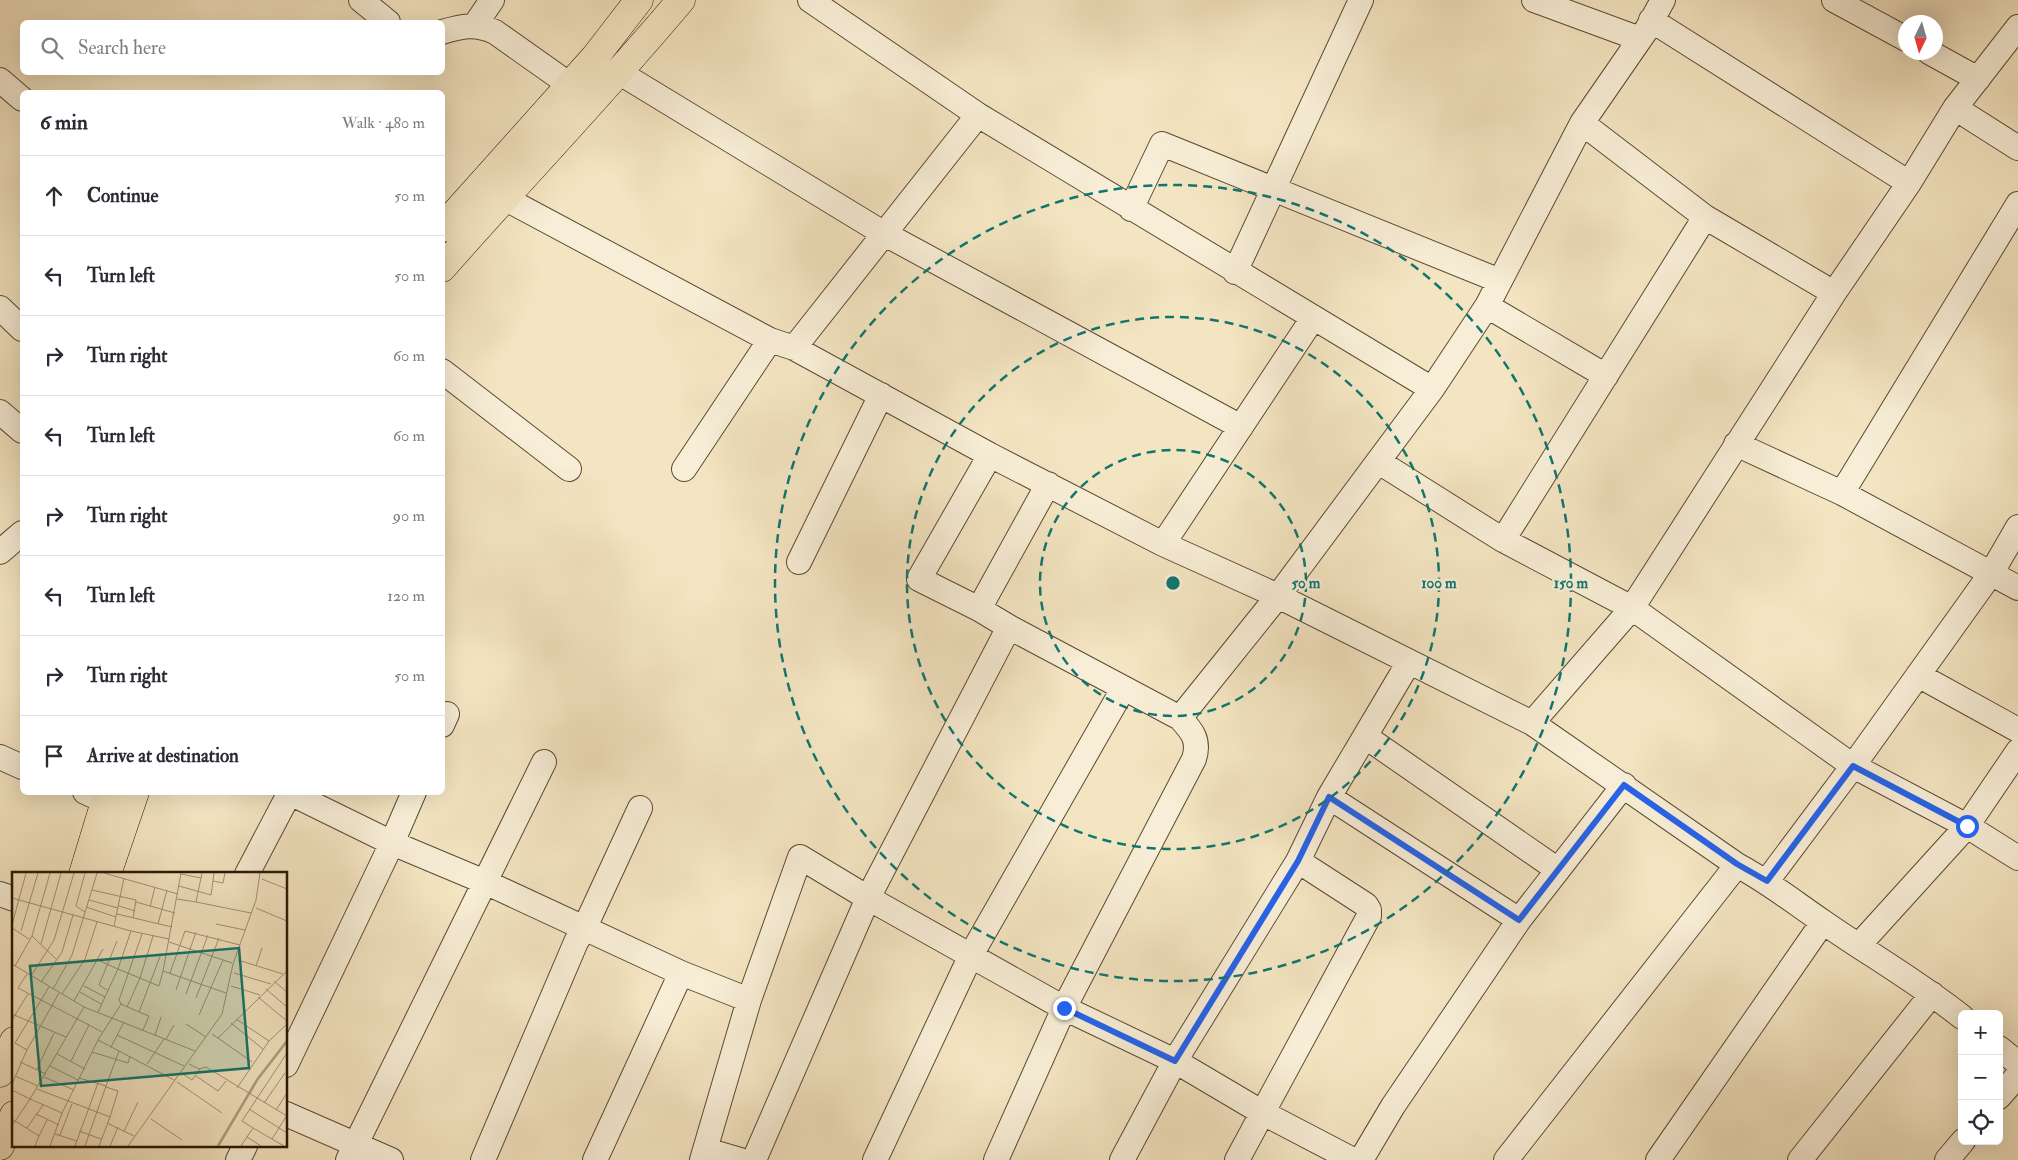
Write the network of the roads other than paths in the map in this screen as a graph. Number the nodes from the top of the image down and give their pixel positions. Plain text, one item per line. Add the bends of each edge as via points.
1 (361, 0) edge
2 (492, 0) edge
3 (640, 0) edge
4 (680, 0) edge
5 (810, 0) edge
6 (1361, 0) edge
7 (1534, 0) edge
8 (1834, 0) edge
9 (386, 20) edge
10 (1651, 20) edge
11 (475, 25) junction
12 (2018, 27) edge
13 (445, 31) edge
14 (1898, 35) edge
15 (1943, 60) edge
16 (620, 73) junction
17 (1978, 79) junction
18 (0, 80) edge
19 (570, 85) junction
20 (20, 97) edge
21 (1955, 108) junction
22 (978, 115) junction
23 (1582, 124) junction
24 (2018, 148) edge
25 (1909, 183) junction
26 (1274, 188) junction
27 (504, 198) junction
28 (2018, 204) edge
29 (1131, 209) junction
30 (1706, 217) junction
31 (445, 225) edge
32 (883, 232) junction
33 (445, 265) edge
34 (1235, 272) junction
35 (1500, 282) junction
36 (1834, 293) junction
37 (1487, 306) junction
38 (0, 308) edge
39 (1313, 318) junction
40 (20, 327) edge
41 (770, 340) junction
42 (794, 348) junction
43 (445, 373) edge
44 (1606, 376) junction
45 (1432, 389) junction
46 (881, 395) junction
47 (0, 412) edge
48 (1241, 427) junction
49 (20, 429) edge
50 (1736, 444) junction
51 (990, 455) junction
52 (1380, 462) junction
53 (569, 469) dead end
54 (684, 470) dead end
55 (1048, 484) junction
56 (1842, 493) junction
57 (2018, 527) edge
58 (20, 535) edge
59 (1504, 540) junction
60 (1163, 544) junction
61 (0, 552) edge
62 (799, 562) dead end
63 (1992, 572) junction
64 (2018, 588) edge
65 (1278, 596) junction
66 (1632, 608) junction
67 (979, 609) junction
68 (1009, 627) junction
69 (1409, 662) junction
70 (1918, 675) junction
71 (1123, 689) junction
72 (1180, 718) junction
73 (1532, 723) junction
74 (2018, 730) edge
75 (1366, 737) junction
76 (2018, 750) edge
77 (0, 757) edge
78 (544, 762) dead end
79 (20, 766) edge
80 (1853, 766) junction
81 (1624, 785) junction
82 (99, 795) edge
83 (134, 795) edge
84 (288, 795) edge
85 (293, 795) edge
86 (413, 795) edge
87 (1329, 797) junction
88 (640, 808) dead end
89 (1967, 826) junction
90 (392, 843) junction
91 (2018, 858) edge
92 (1298, 861) junction
93 (1737, 864) junction
94 (1558, 870) junction
95 (83, 872) edge
96 (108, 872) edge
97 (248, 872) edge
98 (1767, 881) junction
99 (485, 882) junction
100 (0, 894) edge
101 (12, 898) edge
102 (868, 898) junction
103 (1519, 920) junction
104 (1823, 922) junction
105 (585, 927) junction
106 (1859, 945) junction
107 (971, 955) junction
108 (681, 973) junction
109 (1932, 994) junction
110 (749, 1000) junction
111 (1064, 1008) junction
112 (1958, 1014) edge
113 (0, 1034) edge
114 (12, 1039) edge
115 (12, 1045) edge
116 (2003, 1051) edge
117 (288, 1060) edge
118 (1175, 1061) junction
119 (2018, 1063) edge
120 (0, 1073) edge
121 (2018, 1075) edge
122 (2003, 1092) edge
123 (1263, 1113) junction
124 (288, 1115) edge
125 (12, 1119) edge
126 (1959, 1145) edge
127 (0, 1146) edge
128 (244, 1148) edge
129 (351, 1152) edge
130 (704, 1155) edge
131 (238, 1160) edge
132 (391, 1160) edge
133 (483, 1160) edge
134 (595, 1160) edge
135 (740, 1160) edge
136 (754, 1160) edge
137 (876, 1160) edge
138 (996, 1160) edge
139 (1122, 1160) edge
140 (1237, 1160) edge
141 (1353, 1160) edge
142 (1361, 1160) edge
143 (1506, 1160) edge
144 (1658, 1160) edge
145 (1800, 1160) edge
146 (1947, 1160) edge

1 - 9 street
2 - 11 street
3 - 19 highway
4 - 16 highway
5 - 22 street
6 - 26 street
7 - 10 street
8 - 14 street
10 - 23 street
10 - 25 street
11 - 13 street
11 - 19 street via 495,32
12 - 17 street
15 - 17 street
16 - 27 highway
16 - 32 street
17 - 21 street
18 - 20 street
19 - 31 highway
21 - 24 street
21 - 25 street
22 - 29 street
22 - 32 street
23 - 30 street
23 - 35 street
25 - 36 street
26 - 29 street via 1162,144
26 - 34 street
26 - 35 street
27 - 33 highway
27 - 41 street
28 - 56 street
29 - 34 street
30 - 36 street
30 - 44 street
32 - 42 street
32 - 48 street
34 - 39 street
35 - 37 street
36 - 50 street
37 - 44 street
37 - 45 street
38 - 40 street
39 - 45 street
39 - 48 street
41 - 42 street
41 - 54 street
42 - 46 street
43 - 53 street
44 - 59 street
45 - 52 street
46 - 51 street
46 - 62 street
47 - 49 street
48 - 60 street
50 - 56 street
50 - 66 street
51 - 55 street
51 - 67 street via 919,579
52 - 59 street
52 - 65 street
55 - 60 street
55 - 67 street
56 - 63 street
57 - 63 street
58 - 61 street
59 - 66 street
60 - 65 street
63 - 64 street
63 - 70 street
65 - 69 street
65 - 72 street
66 - 73 street
66 - 80 street
67 - 68 street
68 - 71 street
68 - 102 street
69 - 73 street
69 - 75 street
70 - 74 street
70 - 80 street
71 - 72 street
71 - 107 street
72 - 111 street via 1195,736 1197,752
73 - 81 street
75 - 87 street
75 - 94 street
76 - 89 street
77 - 79 street
78 - 99 street
80 - 89 street
80 - 98 street
81 - 93 street
81 - 94 street
82 - 95 highway
83 - 96 highway
84 - 97 street
85 - 90 street
86 - 90 street
87 - 92 street
87 - 103 street
88 - 105 street
89 - 91 street
89 - 106 street
90 - 99 street
90 - 117 street
92 - 118 street
92 - 123 street via 1366,905 1369,916
93 - 98 street
93 - 143 street
94 - 103 street
98 - 104 street
99 - 105 street
99 - 129 street
100 - 101 street
102 - 107 street
102 - 110 street via 800,857
102 - 136 street
103 - 142 street via 1393,1106
104 - 106 street
104 - 144 street
105 - 108 street
105 - 133 street
106 - 109 street
107 - 111 street
107 - 137 street
108 - 110 street
108 - 134 street
109 - 112 street
109 - 145 street
110 - 130 street
111 - 118 street
111 - 138 street
113 - 114 street
115 - 120 highway
116 - 119 street
118 - 123 street
118 - 139 street
121 - 122 street
123 - 140 street
123 - 141 street
124 - 129 street
125 - 127 highway
126 - 146 street
128 - 131 street
129 - 132 street
130 - 135 street

